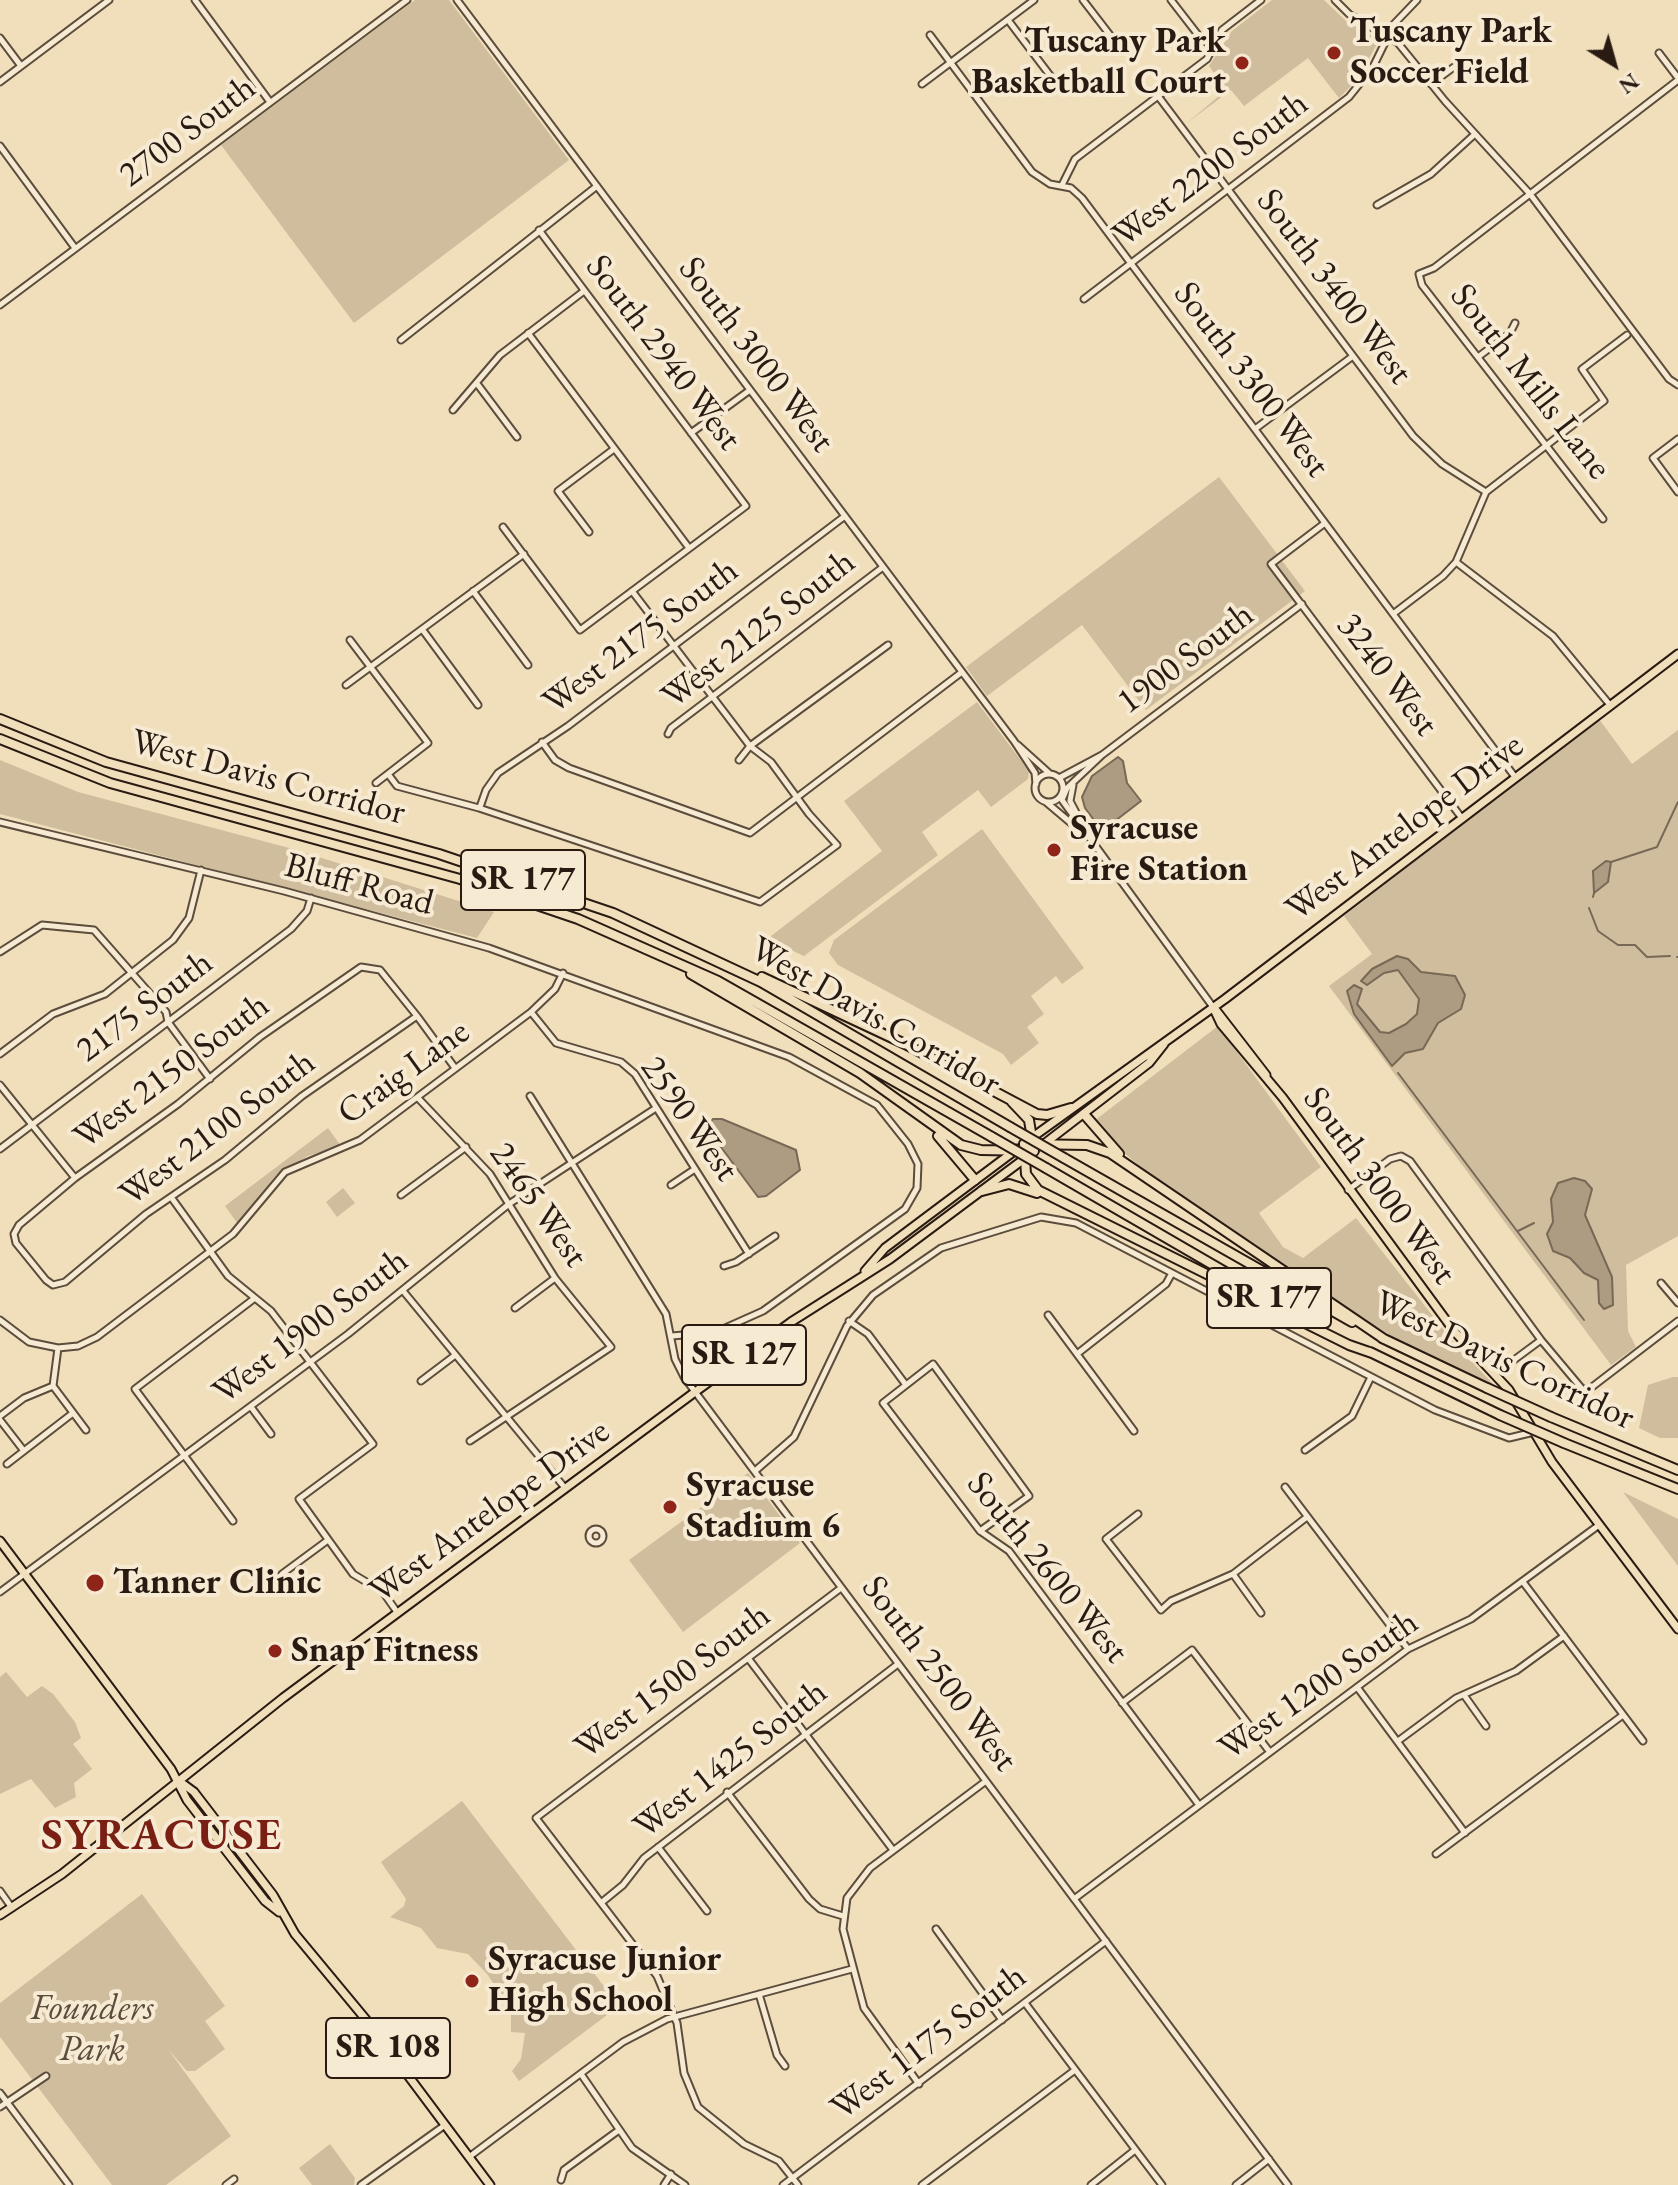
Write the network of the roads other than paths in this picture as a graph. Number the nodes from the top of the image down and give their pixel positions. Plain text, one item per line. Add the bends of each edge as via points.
1 (109, 0) edge
2 (195, 0) edge
3 (407, 0) edge
4 (457, 0) edge
5 (1034, 0) edge
6 (1083, 0) edge
7 (1171, 0) edge
8 (1261, 0) edge
9 (1335, 0) edge
10 (1417, 0) edge
11 (1008, 20) junction
12 (930, 35) dead end
13 (1388, 37) junction
14 (0, 38) edge
15 (1113, 39) dead end
16 (1213, 45) junction
17 (1659, 53) dead end
18 (1462, 61) dead end
19 (951, 63) junction
20 (21, 66) junction
21 (1678, 79) edge
22 (0, 82) edge
23 (1055, 82) dead end
24 (922, 84) dead end
25 (1431, 84) junction
26 (1158, 96) junction
27 (270, 102) junction
28 (1475, 134) junction
29 (0, 146) edge
30 (1062, 185) junction
31 (597, 186) junction
32 (1228, 189) junction
33 (1530, 194) junction
34 (1377, 205) dead end
35 (539, 230) junction
36 (75, 248) junction
37 (1131, 263) junction
38 (584, 291) junction
39 (1084, 299) dead end
40 (0, 305) edge
41 (1515, 323) dead end
42 (528, 333) junction
43 (1627, 335) dead end
44 (401, 340) dead end
45 (1353, 356) junction
46 (1478, 357) junction
47 (478, 385) junction
48 (1678, 385) edge
49 (750, 390) junction
50 (453, 410) dead end
51 (1255, 429) junction
52 (691, 433) junction
53 (517, 437) dead end
54 (1678, 439) edge
55 (1545, 446) junction
56 (614, 449) junction
57 (1486, 492) junction
58 (1678, 492) edge
59 (845, 516) junction
60 (1603, 519) dead end
61 (1325, 523) junction
62 (503, 527) dead end
63 (589, 532) dead end
64 (689, 548) junction
65 (524, 554) junction
66 (1456, 562) junction
67 (883, 567) junction
68 (473, 591) junction
69 (632, 591) junction
70 (1302, 604) junction
71 (1393, 614) junction
72 (422, 629) junction
73 (350, 640) dead end
74 (673, 645) junction
75 (888, 645) dead end
76 (1678, 654) edge
77 (528, 665) dead end
78 (370, 667) junction
79 (962, 672) junction
80 (346, 685) dead end
81 (712, 697) junction
82 (478, 705) dead end
83 (1610, 705) junction
84 (0, 719) edge
85 (668, 734) dead end
86 (0, 739) edge
87 (1014, 741) junction
88 (542, 742) junction
89 (750, 746) junction
90 (1102, 755) junction
91 (739, 760) dead end
92 (388, 774) junction
93 (1050, 774) junction
94 (1515, 777) junction
95 (1059, 778) junction
96 (1077, 778) junction
97 (376, 783) dead end
98 (1036, 784) junction
99 (1062, 793) junction
100 (797, 798) junction
101 (1046, 802) junction
102 (479, 808) junction
103 (1461, 817) junction
104 (0, 822) edge
105 (1081, 825) junction
106 (1085, 835) junction
107 (201, 870) junction
108 (311, 898) junction
109 (675, 939) junction
110 (0, 952) edge
111 (661, 954) junction
112 (133, 971) junction
113 (563, 973) junction
114 (1213, 1007) junction
115 (531, 1012) junction
116 (417, 1016) junction
117 (168, 1022) junction
118 (1164, 1044) junction
119 (0, 1054) edge
120 (455, 1068) junction
121 (210, 1079) junction
122 (0, 1085) edge
123 (530, 1096) dead end
124 (418, 1098) junction
125 (1012, 1102) junction
126 (656, 1108) junction
127 (1071, 1108) junction
128 (911, 1111) junction
129 (1084, 1114) junction
130 (31, 1125) junction
131 (466, 1147) junction
132 (1029, 1148) junction
133 (0, 1149) edge
134 (573, 1163) junction
135 (1128, 1163) junction
136 (695, 1169) junction
137 (75, 1178) junction
138 (975, 1180) junction
139 (671, 1185) dead end
140 (1348, 1190) junction
141 (982, 1191) junction
142 (401, 1195) dead end
143 (1049, 1196) junction
144 (171, 1197) junction
145 (509, 1204) junction
146 (775, 1236) dead end
147 (209, 1252) junction
148 (749, 1254) junction
149 (724, 1266) dead end
150 (863, 1273) junction
151 (1172, 1273) junction
152 (555, 1278) junction
153 (1661, 1283) dead end
154 (53, 1285) joint
155 (404, 1292) junction
156 (255, 1298) junction
157 (1678, 1303) edge
158 (515, 1308) dead end
159 (1048, 1315) dead end
160 (849, 1321) junction
161 (1, 1324) edge
162 (1677, 1324) edge
163 (672, 1336) junction
164 (1384, 1339) junction
165 (1541, 1340) junction
166 (58, 1348) junction
167 (1372, 1353) junction
168 (1077, 1354) junction
169 (454, 1356) junction
170 (310, 1363) junction
171 (1495, 1374) junction
172 (1371, 1377) junction
173 (421, 1381) dead end
174 (906, 1385) junction
175 (53, 1386) junction
176 (695, 1392) junction
177 (251, 1407) junction
178 (73, 1413) junction
179 (503, 1417) junction
180 (0, 1418) edge
181 (86, 1430) dead end
182 (1134, 1431) dead end
183 (1534, 1432) junction
184 (271, 1434) dead end
185 (470, 1441) dead end
186 (1305, 1450) dead end
187 (24, 1451) junction
188 (185, 1454) junction
189 (7, 1464) dead end
190 (1678, 1470) edge
191 (755, 1471) junction
192 (1285, 1487) dead end
193 (565, 1488) junction
194 (1678, 1489) edge
195 (1138, 1514) dead end
196 (1307, 1517) junction
197 (233, 1521) dead end
198 (1599, 1525) junction
199 (980, 1531) junction
200 (328, 1540) junction
201 (0, 1541) edge
202 (24, 1572) junction
203 (282, 1574) dead end
204 (1233, 1574) junction
205 (1523, 1582) junction
206 (841, 1588) junction
207 (0, 1592) edge
208 (397, 1612) junction
209 (1261, 1613) dead end
210 (1678, 1629) edge
211 (1564, 1636) junction
212 (1408, 1649) junction
213 (748, 1658) junction
214 (898, 1664) junction
215 (1357, 1687) junction
216 (1464, 1695) junction
217 (1122, 1703) junction
218 (1623, 1715) junction
219 (1486, 1726) dead end
220 (805, 1734) junction
221 (1398, 1741) junction
222 (1643, 1741) dead end
223 (1269, 1751) junction
224 (179, 1781) junction
225 (986, 1781) junction
226 (727, 1792) junction
227 (1199, 1805) junction
228 (1465, 1833) junction
229 (658, 1847) junction
230 (893, 1850) junction
231 (1436, 1854) dead end
232 (0, 1891) edge
233 (1074, 1899) junction
234 (601, 1903) junction
235 (12, 1908) junction
236 (707, 1911) dead end
237 (0, 1915) edge
238 (843, 1916) junction
239 (936, 1929) dead end
240 (1106, 1941) junction
241 (852, 1969) junction
242 (759, 1994) junction
243 (1025, 2003) junction
244 (675, 2016) junction
245 (1002, 2020) junction
246 (785, 2066) dead end
247 (1075, 2070) junction
248 (581, 2074) junction
249 (46, 2076) dead end
250 (919, 2084) junction
251 (0, 2093) edge
252 (8, 2102) junction
253 (0, 2107) edge
254 (445, 2125) junction
255 (619, 2130) junction
256 (1135, 2150) junction
257 (469, 2157) junction
258 (1269, 2159) junction
259 (671, 2174) junction
260 (793, 2178) junction
261 (234, 2179) dead end
262 (561, 2180) dead end
263 (69, 2185) edge
264 (226, 2185) edge
265 (361, 2185) edge
266 (490, 2185) edge
267 (664, 2185) edge
268 (685, 2185) edge
269 (783, 2185) edge
270 (798, 2185) edge
271 (922, 2185) edge
272 (1091, 2185) edge
273 (1162, 2185) edge
274 (1236, 2185) edge
275 (1288, 2185) edge

1 - 20 street
2 - 27 street
3 - 27 street, 2700 South
4 - 31 street, South 3000 West
5 - 11 street
6 - 15 street
7 - 16 street via 1202,40
8 - 16 street via 1222,30
9 - 13 street
10 - 13 street, West 2200 South via 1404,10
11 - 19 street
11 - 23 street
12 - 19 street, South 3300 West
13 - 25 street
13 - 32 street, West 2200 South via 1363,83 1349,97
14 - 20 street
16 - 26 street via 1207,59
17 - 21 street
18 - 25 street
19 - 24 street
19 - 30 street, South 3300 West via 1032,172
20 - 22 street
21 - 33 street
25 - 28 street
26 - 30 street via 1075,159
26 - 32 street, South 3400 West
27 - 36 street, 2700 South
28 - 33 street
28 - 34 street via 1431,174
29 - 36 street
30 - 37 street, South 3300 West via 1082,198
31 - 35 street
31 - 49 street, South 3000 West
32 - 37 street, West 2200 South
32 - 45 street, South 3400 West
33 - 46 street, South Mills Lane via 1419,274
33 - 48 street
35 - 38 street, South 2940 West
35 - 44 street
36 - 40 street, 2700 South
37 - 39 street, West 2200 South
37 - 51 street, South 3300 West
38 - 42 street
38 - 52 street, South 2940 West
41 - 46 street
42 - 47 street via 500,355
42 - 56 street
43 - 55 street via 1582,369 1604,401
45 - 51 street
45 - 57 street, South 3400 West via 1427,452
46 - 55 street, South Mills Lane
47 - 50 street
47 - 53 street
49 - 52 street
49 - 59 street, South 3000 West
51 - 61 street, South 3300 West
52 - 64 street, South 2940 West via 746,506
54 - 58 street via 1653,458
55 - 57 street
55 - 60 street, South Mills Lane
56 - 63 street via 558,491
56 - 64 street
57 - 66 street
59 - 67 street, South 3000 West
59 - 74 street, West 2175 South
61 - 70 street, 3240 West via 1271,564
61 - 71 street, South 3300 West
62 - 65 street
64 - 69 street
65 - 68 street
65 - 69 street via 580,630
66 - 71 street
66 - 83 street via 1553,636
67 - 79 street, South 3000 West
67 - 81 street, West 2125 South
68 - 72 street
68 - 77 street
69 - 74 street
70 - 90 street, 1900 South
70 - 103 street, 3240 West
71 - 94 street, South 3300 West
72 - 78 street
72 - 82 street
73 - 78 street
74 - 81 street
74 - 88 street, West 2175 South
75 - 89 street
76 - 83 main road, West Antelope Drive / SR 127
78 - 80 street
78 - 92 street via 428,743
79 - 87 street, South 3000 West
79 - 100 street
81 - 85 street, West 2125 South
81 - 89 street
83 - 94 main road, West Antelope Drive / SR 127
84 - 109 highway, West Davis Corridor / SR 177 via 106,762 532,883
86 - 111 highway, West Davis Corridor / SR 177 via 110,783 489,888
87 - 93 street, South 3000 West
87 - 98 street, South 3000 West via 1035,773
88 - 100 street via 569,768 750,833
88 - 102 street, West 2175 South via 498,773
89 - 91 street
89 - 100 street via 771,762
90 - 95 street
90 - 96 street
92 - 97 street
92 - 102 street via 397,786
93 - 95 street
93 - 98 street
94 - 103 main road, West Antelope Drive / SR 127
95 - 99 street
96 - 99 street
96 - 105 street via 1070,801
98 - 101 street via 1036,793
99 - 101 street
99 - 105 street, South 3000 West
100 - 102 street via 837,845 760,902
101 - 106 street, South 3000 West
103 - 114 main road, West Antelope Drive / SR 127
104 - 107 street, Bluff Road
105 - 106 street, South 3000 West
106 - 114 street, South 3000 West
107 - 108 street, Bluff Road
107 - 112 street via 182,930
108 - 113 street, Bluff Road
108 - 117 street, 2175 South via 291,929
109 - 125 highway via 879,1030
109 - 164 highway, West Davis Corridor / SR 177, bridge via 761,982
110 - 112 street via 32,929 50,924 94,930
111 - 128 highway via 860,1073
111 - 167 highway, West Davis Corridor / SR 177, bridge via 782,1015
112 - 117 street via 166,1012
112 - 119 street via 93,1002 53,1014
113 - 115 street, Craig Lane
113 - 163 street, Bluff Road via 789,1057 871,1100 916,1159 919,1179 909,1204 763,1311 716,1332
114 - 118 main road, West Antelope Drive / SR 127
114 - 140 main road, South 3000 West
115 - 120 street, Craig Lane
115 - 126 street, 2590 West via 556,1043 629,1067
116 - 120 street
116 - 121 street, West 2150 South via 380,970 361,967
116 - 144 street, West 2100 South
117 - 121 street
117 - 130 street, 2175 South
118 - 127 main road, West Antelope Drive / SR 127
118 - 129 main road, West Antelope Drive / SR 127 via 1149,1063
120 - 124 street, Craig Lane
121 - 137 street, West 2150 South
122 - 130 street
123 - 134 street, South 2500 West
124 - 131 street, 2465 West
124 - 147 street, Craig Lane via 353,1145 285,1172 250,1218
125 - 127 highway via 1040,1115
125 - 132 highway via 1027,1115
126 - 134 street, West 1900 South
126 - 136 street, 2590 West
127 - 132 main road, West Antelope Drive / SR 127
128 - 132 highway via 961,1145 981,1150
128 - 138 highway
129 - 132 main road, West Antelope Drive / SR 127
129 - 135 highway
130 - 133 street, 2175 South
130 - 137 street
131 - 142 street
131 - 145 street, 2465 West
132 - 135 highway via 1087,1145
132 - 138 main road, West Antelope Drive / SR 127
132 - 141 main road, West Antelope Drive / SR 127
132 - 143 highway via 1030,1182
134 - 145 street, West 1900 South
134 - 163 street, South 2500 West via 666,1314
135 - 164 highway
136 - 139 street
136 - 148 street, 2590 West
137 - 154 street, West 2150 South via 14,1234
138 - 150 main road, West Antelope Drive / SR 127 via 885,1248
140 - 165 street via 1390,1159 1401,1156 1410,1161
140 - 171 main road, South 3000 West via 1454,1331
141 - 143 highway via 1009,1184
141 - 150 main road, West Antelope Drive / SR 127
143 - 167 highway
144 - 147 street
144 - 154 street, West 2100 South via 65,1282
145 - 152 street, 2465 West
145 - 155 street, West 1900 South
146 - 148 street
147 - 156 street
147 - 166 street, Craig Lane via 97,1337
148 - 149 street
150 - 176 main road, West Antelope Drive / SR 127
151 - 160 street via 1076,1223 1034,1218 950,1244 879,1289
151 - 168 street via 1166,1284
151 - 172 street
152 - 158 street
152 - 179 street, 2465 West via 611,1347
153 - 157 street
155 - 169 street
155 - 170 street, West 1900 South
156 - 170 street
156 - 188 street via 135,1389
159 - 168 street
160 - 174 street via 868,1334
160 - 191 street via 797,1432
161 - 166 street via 29,1342
162 - 165 street via 1585,1390
163 - 176 street, South 2500 West via 677,1365
164 - 190 highway, West Davis Corridor / SR 177, bridge
165 - 171 street
166 - 175 street
167 - 194 highway, West Davis Corridor / SR 177, bridge via 1500,1415
168 - 182 street
169 - 173 street
169 - 179 street
170 - 177 street, West 1900 South
170 - 200 street via 373,1444 299,1499
171 - 183 main road, South 3000 West
172 - 183 street via 1435,1410 1506,1436
172 - 186 street via 1352,1416
174 - 199 street, South 2600 West via 883,1403
174 - 199 street via 933,1364 1029,1496
175 - 178 street
175 - 180 street via 24,1398
176 - 191 street, South 2500 West
176 - 193 main road, West Antelope Drive / SR 127
177 - 184 street
177 - 188 street, West 1900 South
178 - 181 street
178 - 187 street
179 - 185 street
179 - 193 street
180 - 187 street
183 - 198 main road, South 3000 West
187 - 189 street
188 - 197 street
188 - 202 street, West 1900 South
191 - 206 street, South 2500 West
192 - 196 street
193 - 208 main road, West Antelope Drive / SR 127
195 - 204 street via 1106,1539 1161,1610
196 - 204 street
196 - 212 street
198 - 205 street, West 1200 South
198 - 210 main road, South 3000 West
199 - 217 street, South 2600 West via 1009,1551
200 - 203 street
200 - 208 street via 353,1574 383,1592
201 - 202 main road
202 - 207 street, West 1900 South
202 - 224 main road
204 - 209 street
205 - 211 street
205 - 212 street, West 1200 South via 1471,1619
206 - 213 street, West 1500 South
206 - 214 street, South 2500 West
208 - 224 main road, West Antelope Drive / SR 127
211 - 216 street via 1516,1671
211 - 218 street
212 - 215 street, West 1200 South
213 - 220 street
213 - 234 street, West 1500 South via 536,1818
214 - 220 street, West 1425 South
214 - 225 street, South 2500 West
215 - 221 street
215 - 223 street, West 1200 South
216 - 219 street
216 - 221 street
217 - 223 street via 1192,1650
217 - 227 street, South 2600 West
218 - 222 street
218 - 228 street
220 - 226 street, West 1425 South
220 - 230 street
221 - 228 street
223 - 227 street, West 1200 South
224 - 235 main road, West Antelope Drive
224 - 254 main road, SR 108 via 187,1800 265,1901 281,1914
225 - 230 street
225 - 233 street, South 2500 West
226 - 229 street, West 1425 South
226 - 238 street via 809,1899 820,1909
227 - 233 street, West 1200 South
228 - 231 street
229 - 234 street, West 1425 South
229 - 236 street
230 - 238 street via 857,1881
232 - 235 street
233 - 240 street, South 2500 West
234 - 244 street via 657,1976
235 - 237 main road, West Antelope Drive
238 - 241 street
239 - 245 street
240 - 243 street, West 1175 South
240 - 258 street, South 2500 West
241 - 242 street
241 - 250 street via 871,2020
242 - 244 street
242 - 246 street
243 - 245 street, West 1175 South
243 - 247 street
244 - 248 street via 623,2042
244 - 260 street via 684,2073 698,2107 744,2144 779,2161
245 - 250 street, West 1175 South
247 - 256 street
247 - 271 street
248 - 255 street
248 - 257 street
249 - 252 street
250 - 260 street, West 1175 South
251 - 252 street
252 - 253 street
252 - 263 street
254 - 257 main road, SR 108
254 - 265 street
255 - 259 street via 645,2159
255 - 262 street via 564,2170
256 - 272 street
256 - 273 street
257 - 266 main road, SR 108
258 - 274 street
258 - 275 street, South 2500 West
259 - 267 street
259 - 268 street
260 - 269 street, West 1175 South
260 - 270 street
261 - 264 street

